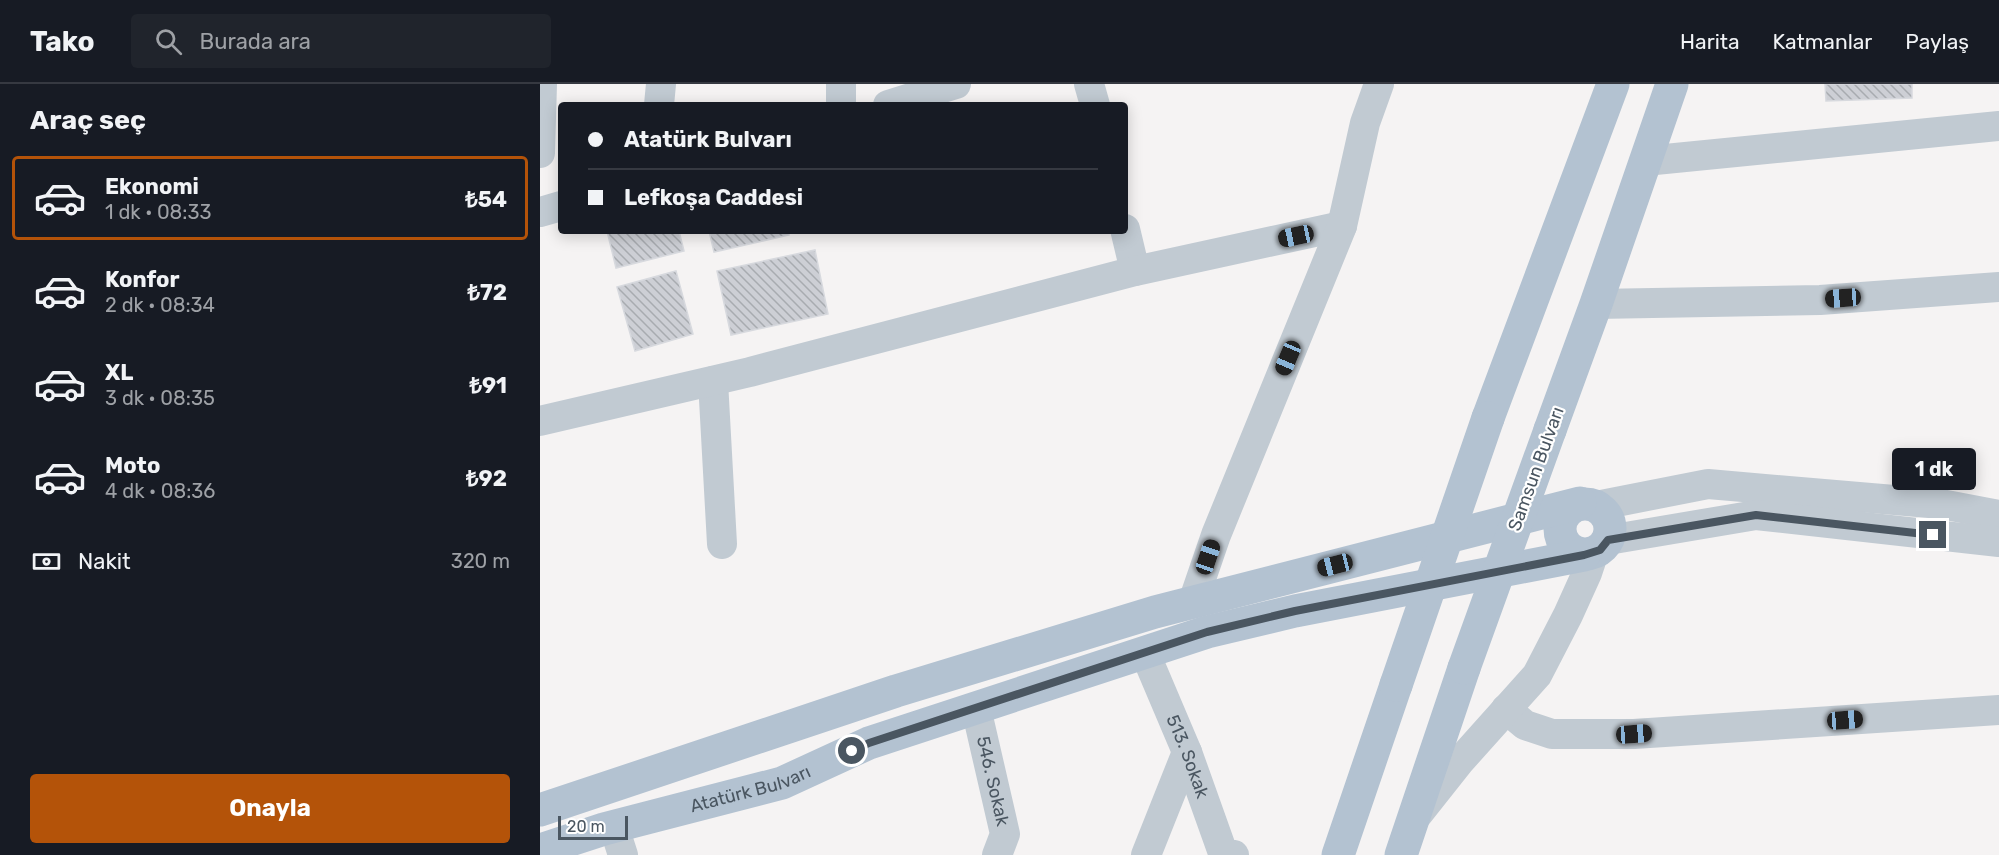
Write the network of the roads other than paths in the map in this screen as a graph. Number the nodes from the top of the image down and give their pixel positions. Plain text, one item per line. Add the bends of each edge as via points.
1 (542, 84) edge
2 (661, 84) edge
3 (841, 84) edge
4 (956, 84) edge
5 (1089, 84) edge
6 (1379, 84) edge
7 (1613, 84) edge
8 (1672, 84) edge
9 (659, 102) edge
10 (841, 102) edge
11 (898, 102) edge
12 (1094, 102) edge
13 (1999, 126) edge
14 (540, 153) edge
15 (1645, 161) junction
16 (558, 207) edge
17 (540, 212) edge
18 (1342, 226) junction
19 (1126, 234) edge
20 (1135, 271) junction
21 (1999, 287) edge
22 (1596, 304) junction
23 (713, 381) junction
24 (540, 422) edge
25 (1588, 505) junction
26 (1999, 515) edge
27 (1999, 542) edge
28 (722, 544) dead end
29 (1595, 549) junction
30 (1193, 602) junction
31 (1145, 653) junction
32 (1462, 676) junction
33 (976, 708) junction
34 (1506, 709) junction
35 (1999, 710) edge
36 (1187, 752) junction
37 (540, 810) edge
38 (1414, 818) junction
39 (619, 841) edge
40 (540, 850) edge
41 (997, 855) edge
42 (1146, 855) edge
43 (1234, 855) edge
44 (1338, 855) edge
45 (1401, 855) edge

1 - 14 street
2 - 9 street
3 - 10 street
4 - 11 street
5 - 12 street
6 - 18 street via 1365,123
7 - 44 main road, bridge via 1488,418
8 - 15 main road, Samsun Bulvarı
13 - 15 street
15 - 22 main road, Samsun Bulvarı
16 - 17 street
18 - 20 street
18 - 30 street via 1216,535
19 - 20 street
20 - 23 street
21 - 22 street via 1820,300
22 - 32 main road, Samsun Bulvarı, bridge
23 - 24 street
23 - 28 street
25 - 26 street via 1708,484 1941,504
25 - 29 main road via 1608,518 1610,526
25 - 29 main road via 1567,512 1560,534 1568,548
25 - 30 main road
27 - 29 street via 1756,515
29 - 31 main road, Atatürk Bulvarı via 1295,611 1207,632
29 - 34 street via 1568,615 1537,675
30 - 37 main road via 896,691
31 - 33 main road, Atatürk Bulvarı
31 - 36 street, 513. Sokak
32 - 34 street via 1464,710 1484,716
32 - 38 main road, Samsun Bulvarı
33 - 39 main road, Atatürk Bulvarı via 869,743 782,783
33 - 41 street, 546. Sokak via 1005,834
34 - 35 street via 1524,725 1552,734 1634,734
34 - 38 street
36 - 42 street
36 - 43 street, 513. Sokak via 1223,853
38 - 45 main road, Samsun Bulvarı
39 - 40 main road, Atatürk Bulvarı

